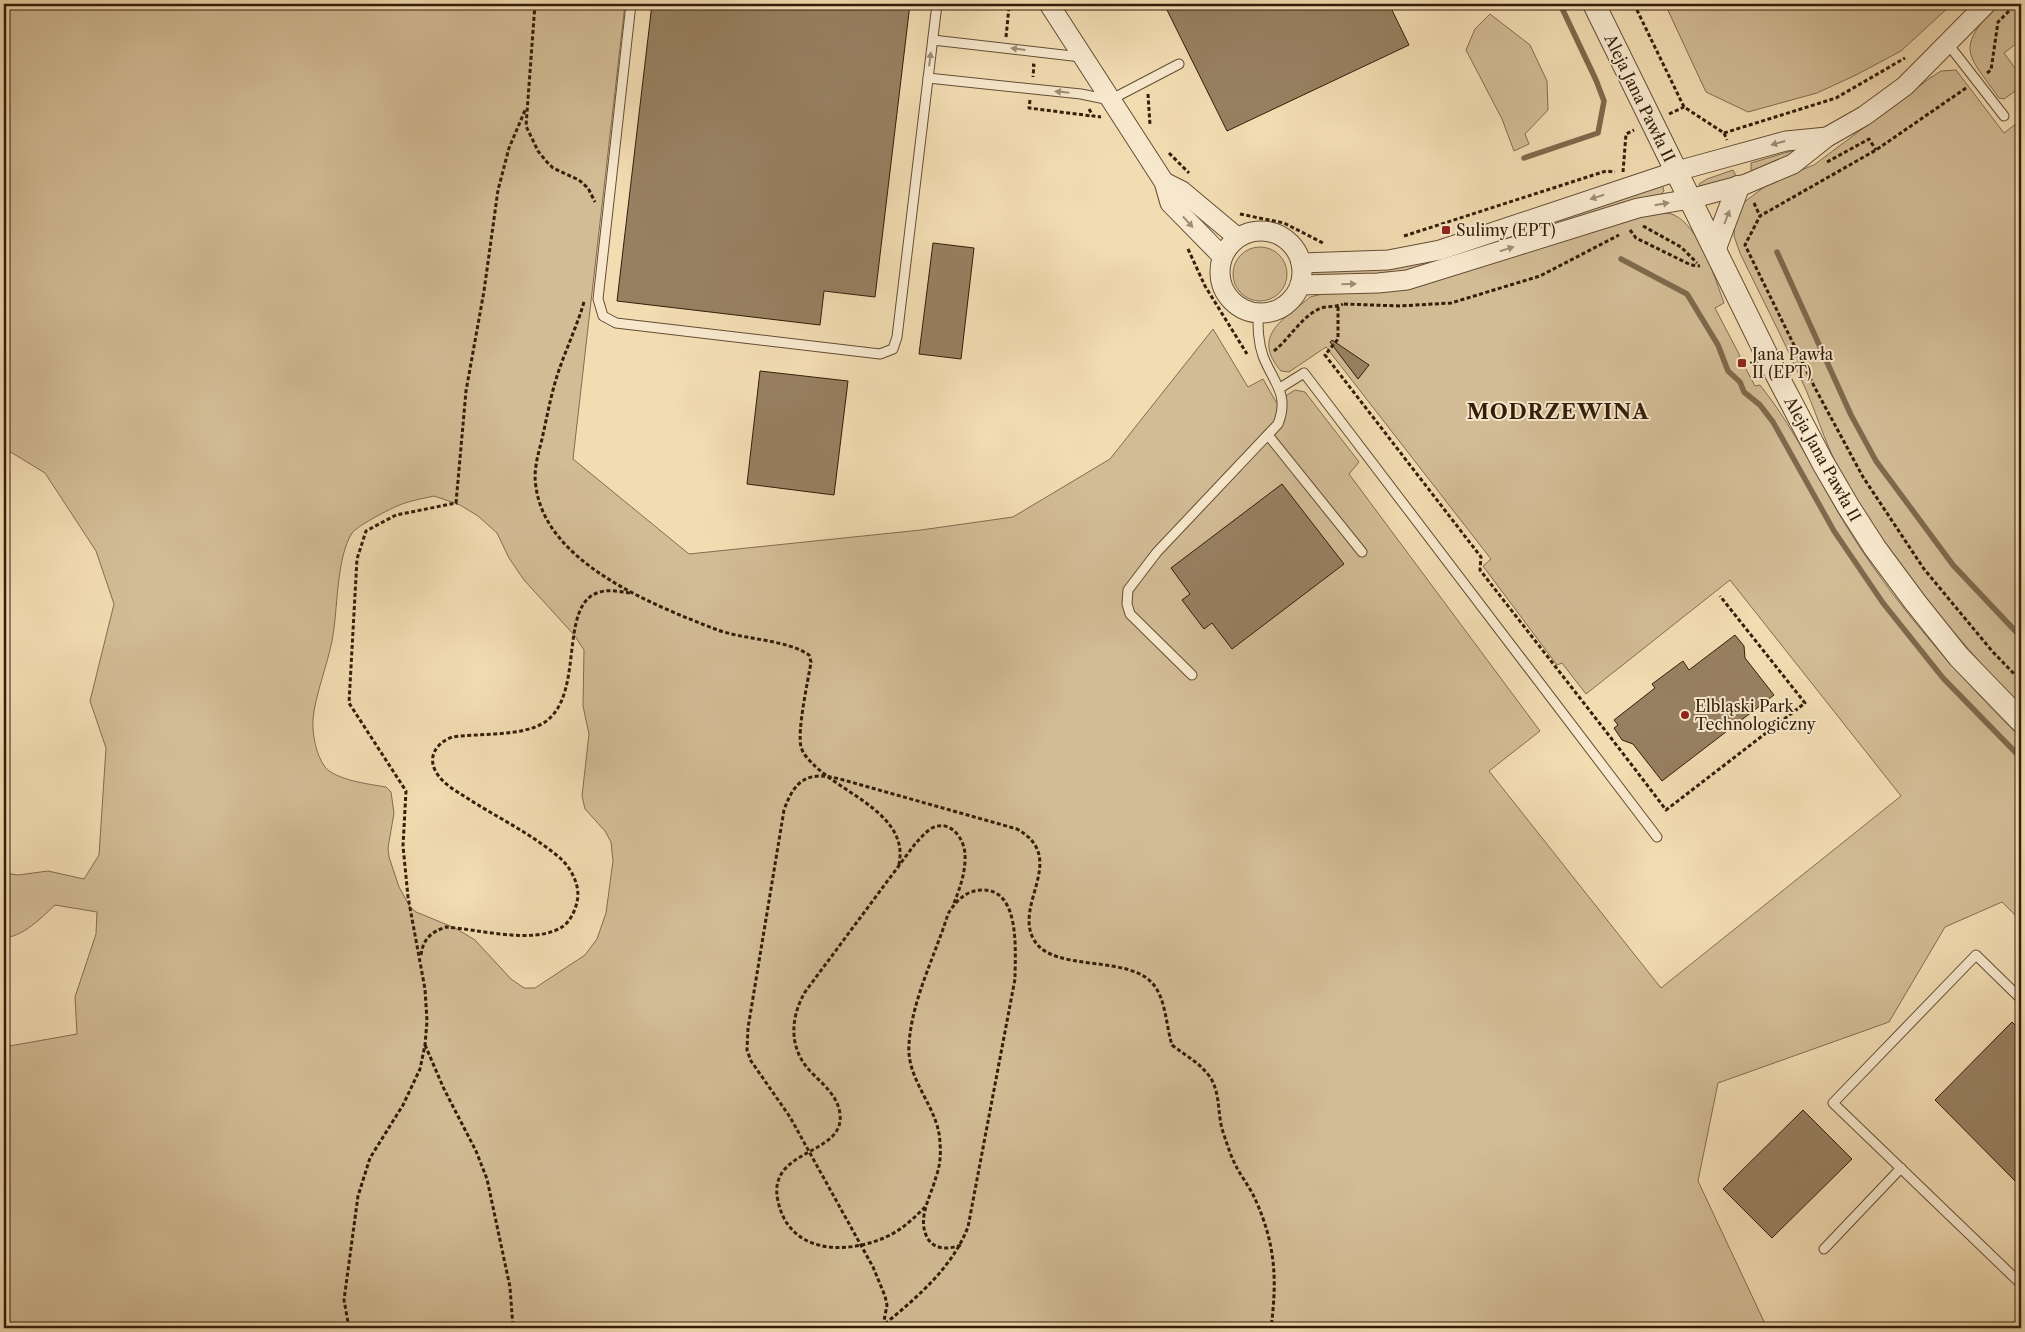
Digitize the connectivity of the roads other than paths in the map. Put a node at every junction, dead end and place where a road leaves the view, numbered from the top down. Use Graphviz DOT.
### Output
graph roads {
  1 [pos="632,4"];
  2 [pos="937,4"];
  3 [pos="1049,4"];
  4 [pos="1594,4"];
  5 [pos="1986,4"];
  6 [pos="933,40"];
  7 [pos="1948,44"];
  8 [pos="1084,57"];
  9 [pos="1179,64"];
  10 [pos="928,78"];
  11 [pos="1110,100"];
  12 [pos="2004,116"];
  13 [pos="1827,137"];
  14 [pos="1677,171"];
  15 [pos="1164,182"];
  16 [pos="1738,187"];
  17 [pos="1690,199"];
  18 [pos="1237,238"];
  19 [pos="1715,248"];
  20 [pos="1222,256"];
  21 [pos="1301,264"];
  22 [pos="1300,285"];
  23 [pos="1258,314"];
  24 [pos="1280,388"];
  25 [pos="1268,434"];
  26 [pos="1362,552"];
  27 [pos="1192,674"];
  28 [pos="2021,721"];
  29 [pos="1657,837"];
  30 [pos="2021,999"];
  31 [pos="1901,1168"];
  32 [pos="1824,1249"];
  33 [pos="2021,1284"];
  1 -- 10 [label="lane"];
  2 -- 6 [label="lane"];
  3 -- 8 [label="street"];
  4 -- 14 [label="street, Aleja Jana Pawła II"];
  5 -- 7 [label="street"];
  8 -- 6 [label="lane, one-way"];
  10 -- 6 [label="lane, one-way"];
  7 -- 12 [label="lane"];
  7 -- 13 [label="street"];
  8 -- 11 [label="street"];
  9 -- 11 [label="lane"];
  11 -- 10 [label="lane, one-way"];
  11 -- 15 [label="street"];
  13 -- 14 [label="street, one-way"];
  13 -- 16 [label="street"];
  14 -- 17 [label="street, Aleja Jana Pawła II"];
  14 -- 21 [label="street, one-way"];
  15 -- 18 [label="street"];
  15 -- 20 [label="street, one-way"];
  16 -- 17 [label="street"];
  19 -- 16 [label="street, one-way"];
  17 -- 19 [label="street, Aleja Jana Pawła II"];
  22 -- 17 [label="street, one-way"];
  18 -- 20 [label="street"];
  18 -- 21 [label="street"];
  19 -- 28 [label="street, Aleja Jana Pawła II"];
  20 -- 23 [label="street"];
  21 -- 22 [label="street"];
  22 -- 23 [label="street"];
  23 -- 24 [label="lane"];
  24 -- 25 [label="lane"];
  24 -- 29 [label="lane"];
  25 -- 26 [label="lane"];
  25 -- 27 [label="lane"];
  30 -- 31 [label="lane"];
  31 -- 32 [label="lane"];
  31 -- 33 [label="lane"];
}
